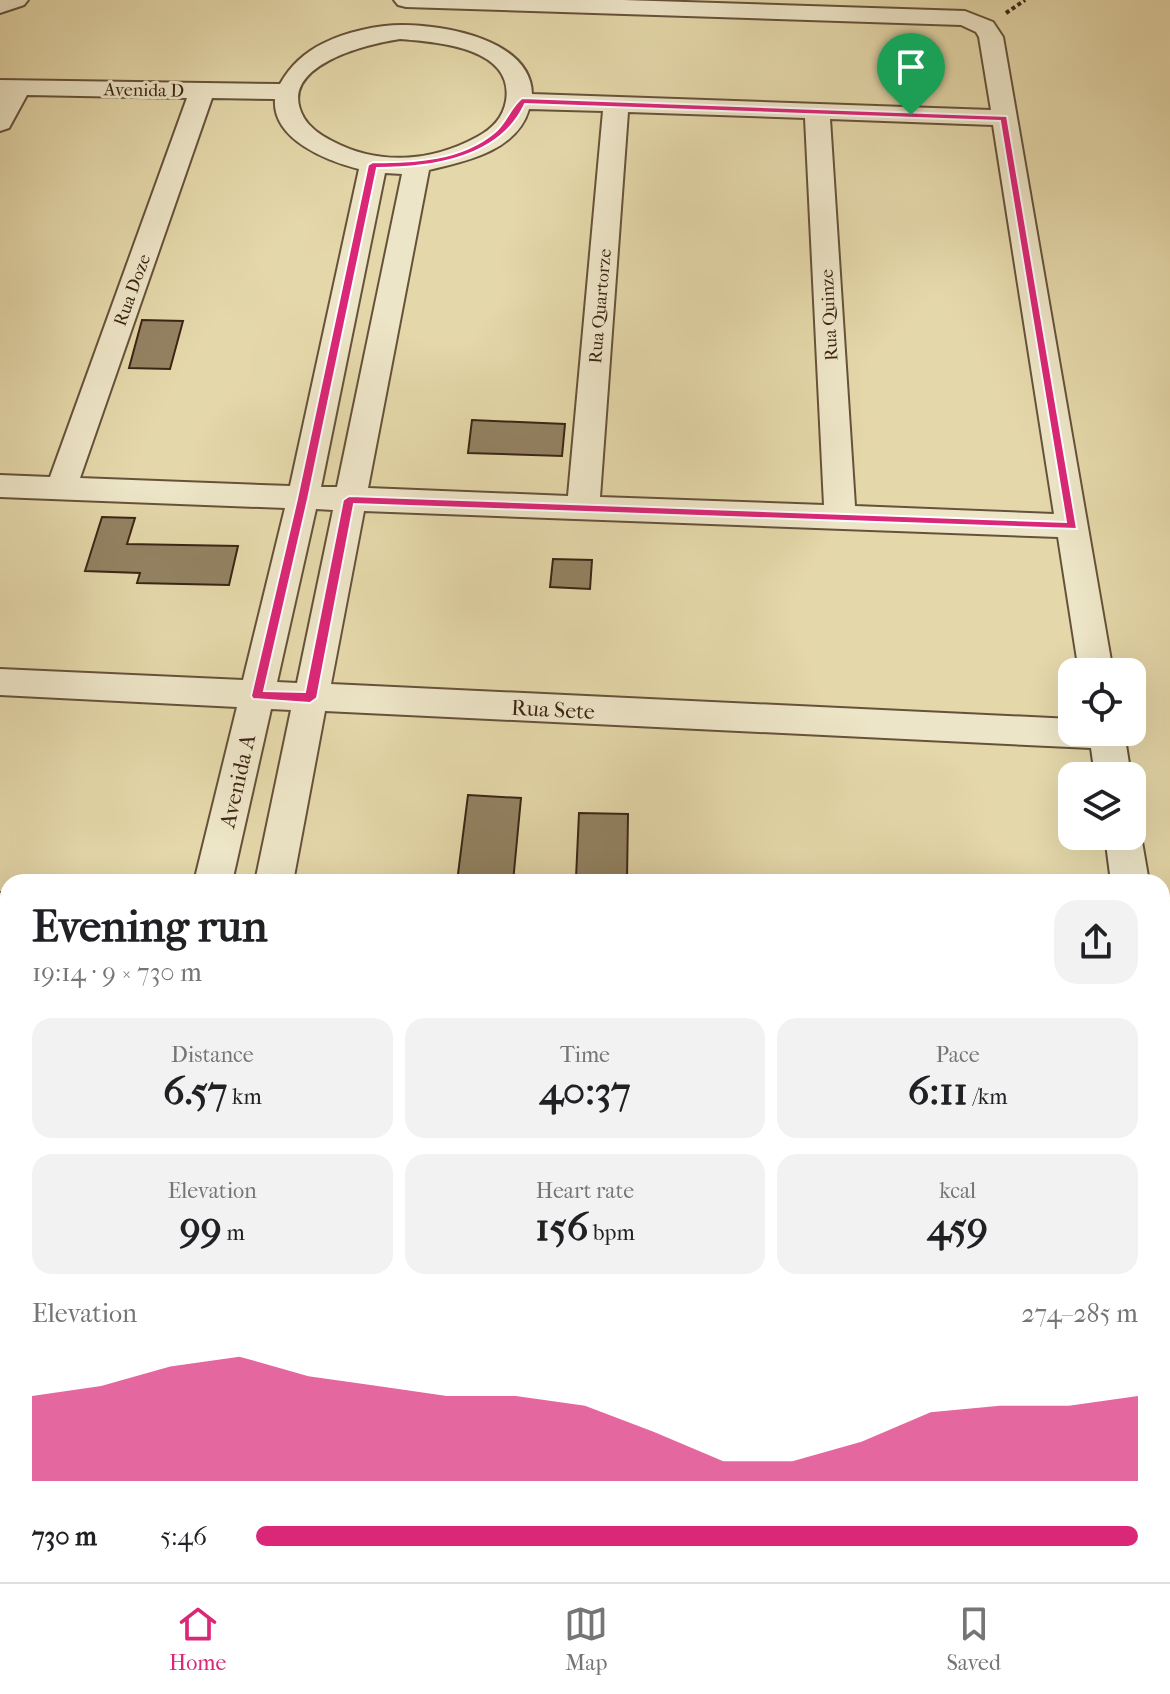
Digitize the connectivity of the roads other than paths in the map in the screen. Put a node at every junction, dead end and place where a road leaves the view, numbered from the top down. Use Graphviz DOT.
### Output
graph roads {
  1 [pos="16,0"];
  2 [pos="408,0"];
  3 [pos="442,1"];
  4 [pos="0,6"];
  5 [pos="400,32"];
  6 [pos="433,32"];
  7 [pos="9,88"];
  8 [pos="202,91"];
  9 [pos="288,92"];
  10 [pos="522,101"];
  11 [pos="616,104"];
  12 [pos="817,112"];
  13 [pos="1004,118"];
  14 [pos="0,123"];
  15 [pos="373,165"];
  16 [pos="417,165"];
  17 [pos="0,486"];
  18 [pos="61,488"];
  19 [pos="303,499"];
  20 [pos="349,500"];
  21 [pos="583,508"];
  22 [pos="840,518"];
  23 [pos="1073,526"];
  24 [pos="1094,658"];
  25 [pos="0,682"];
  26 [pos="257,696"];
  27 [pos="310,698"];
  28 [pos="1058,732"];
  29 [pos="1125,850"];
  30 [pos="215,874"];
  31 [pos="276,874"];
  32 [pos="1129,874"];
  1 -- 4 [label="street"];
  2 -- 3 [label="street"];
  2 -- 5 [label="street"];
  3 -- 6 [label="street"];
  3 -- 13 [label="street"];
  5 -- 6 [label="street"];
  5 -- 9 [label="street"];
  6 -- 10 [label="street"];
  7 -- 8 [label="street, Avenida D"];
  7 -- 14 [label="street"];
  8 -- 9 [label="street, Avenida D"];
  8 -- 18 [label="street, Rua Doze"];
  9 -- 15 [label="street"];
  10 -- 11 [label="street"];
  10 -- 16 [label="street"];
  11 -- 12 [label="street"];
  11 -- 21 [label="street, Rua Quartorze"];
  12 -- 13 [label="street"];
  12 -- 22 [label="street, Rua Quinze"];
  13 -- 23 [label="street"];
  15 -- 16 [label="street"];
  15 -- 19 [label="street, Avenida A"];
  16 -- 20 [label="street"];
  17 -- 18 [label="street"];
  18 -- 19 [label="street"];
  19 -- 20 [label="street"];
  19 -- 26 [label="street, Avenida A"];
  20 -- 21 [label="street"];
  20 -- 27 [label="street"];
  21 -- 22 [label="street"];
  22 -- 23 [label="street"];
  23 -- 24 [label="street"];
  25 -- 26 [label="street, Rua Sete"];
  26 -- 27 [label="street, Rua Sete"];
  26 -- 30 [label="street, Avenida A"];
  27 -- 28 [label="street, Rua Sete"];
  27 -- 31 [label="street"];
  29 -- 32 [label="street"];
}
